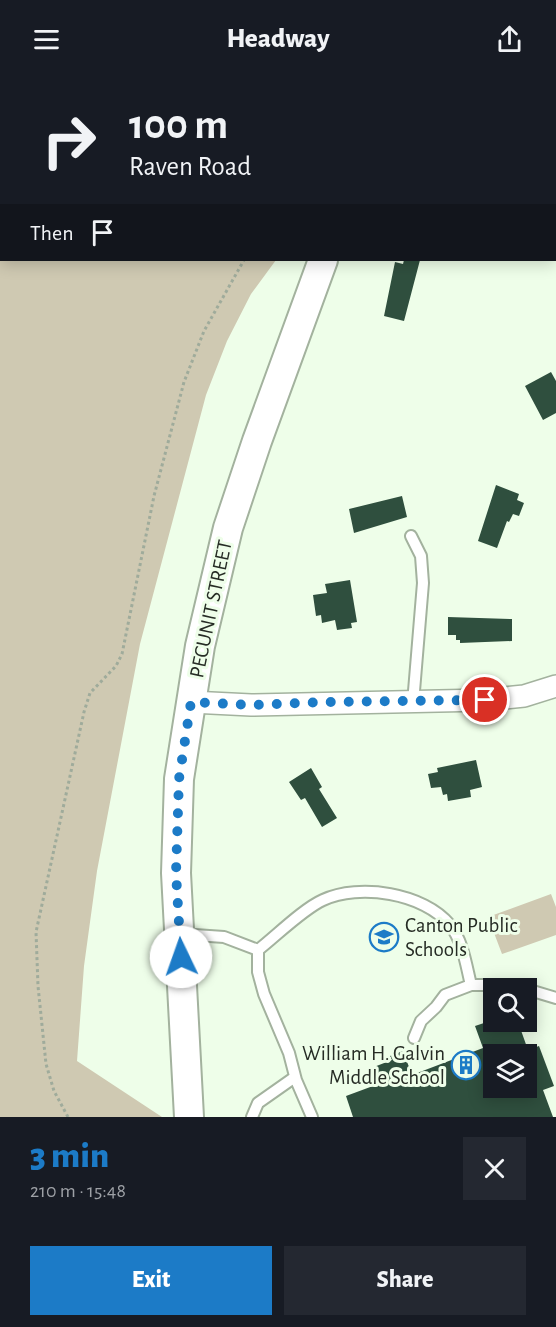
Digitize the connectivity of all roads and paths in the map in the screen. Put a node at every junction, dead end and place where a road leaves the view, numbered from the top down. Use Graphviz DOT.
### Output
graph roads {
  1 [pos="243,261"];
  2 [pos="323,261"];
  3 [pos="411,536"];
  4 [pos="556,686"];
  5 [pos="191,702"];
  6 [pos="413,703"];
  7 [pos="180,934"];
  8 [pos="258,950"];
  9 [pos="471,985"];
  10 [pos="483,985"];
  11 [pos="537,992"];
  12 [pos="556,998"];
  13 [pos="414,1038"];
  14 [pos="295,1077"];
  15 [pos="68,1117"];
  16 [pos="189,1117"];
  17 [pos="252,1117"];
  18 [pos="312,1117"];
  1 -- 15 [label="path"];
  2 -- 5 [label="street, PECUNIT STREET"];
  3 -- 6 [label="lane"];
  4 -- 6 [label="street"];
  5 -- 6 [label="street"];
  5 -- 7 [label="street, PECUNIT STREET"];
  7 -- 8 [label="lane"];
  7 -- 16 [label="street, PECUNIT STREET"];
  8 -- 9 [label="lane"];
  8 -- 14 [label="lane"];
  9 -- 10 [label="lane"];
  9 -- 13 [label="lane"];
  11 -- 12 [label="lane"];
  14 -- 17 [label="lane"];
  14 -- 18 [label="lane"];
}
